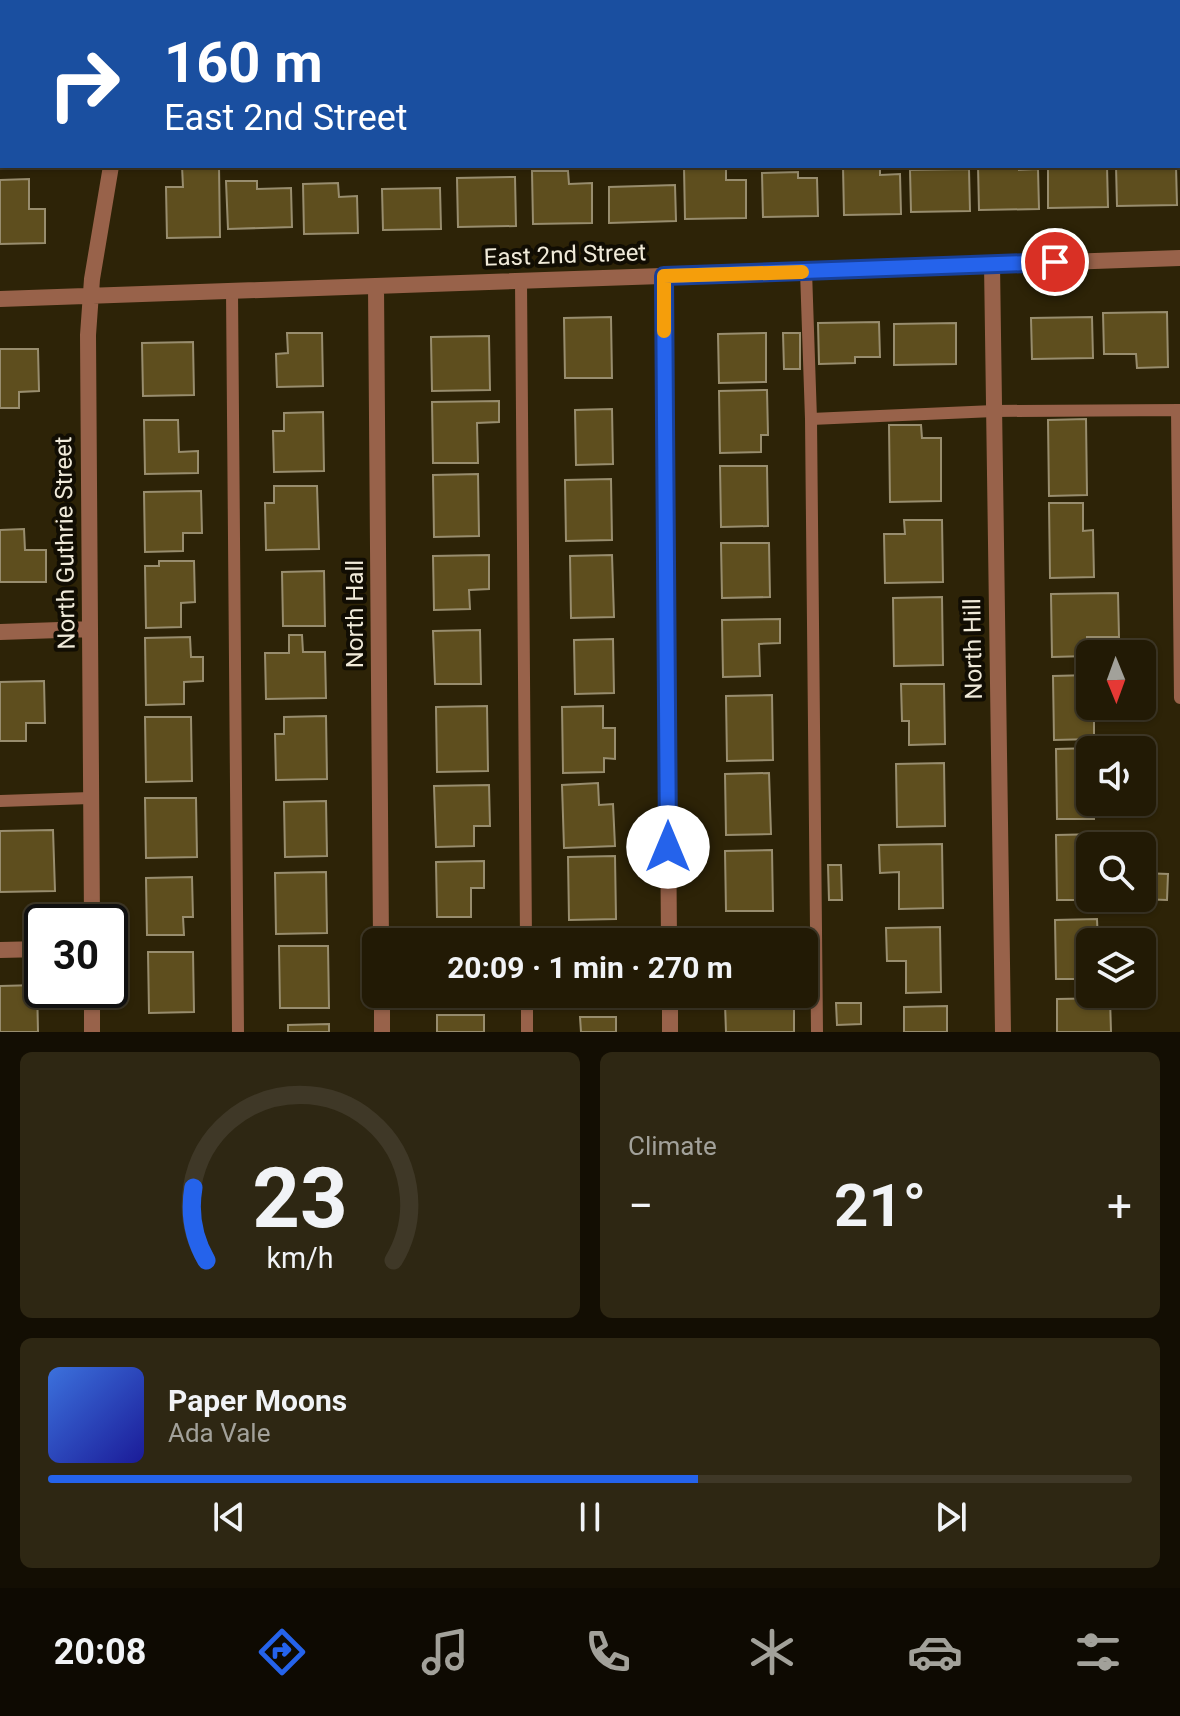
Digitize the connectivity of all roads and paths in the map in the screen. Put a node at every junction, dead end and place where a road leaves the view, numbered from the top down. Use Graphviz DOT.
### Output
graph roads {
  1 [pos="111,168"];
  2 [pos="1180,258"];
  3 [pos="992,264"];
  4 [pos="806,271"];
  5 [pos="664,276"];
  6 [pos="521,281"];
  7 [pos="376,286"];
  8 [pos="232,291"];
  9 [pos="90,296"];
  10 [pos="0,299"];
  11 [pos="1178,410"];
  12 [pos="994,411"];
  13 [pos="811,419"];
  14 [pos="90,629"];
  15 [pos="0,632"];
  16 [pos="1180,698"];
  17 [pos="90,798"];
  18 [pos="0,801"];
  19 [pos="92,904"];
  20 [pos="381,928"];
  21 [pos="526,928"];
  22 [pos="669,928"];
  23 [pos="24,949"];
  24 [pos="0,950"];
  25 [pos="92,1008"];
  26 [pos="382,1008"];
  27 [pos="527,1008"];
  28 [pos="670,1008"];
  29 [pos="92,1032"];
  30 [pos="238,1032"];
  31 [pos="382,1032"];
  32 [pos="527,1032"];
  33 [pos="670,1032"];
  34 [pos="817,1032"];
  35 [pos="1003,1032"];
  1 -- 9 [label="street, North Guthrie Street"];
  2 -- 3 [label="street, East 2nd Street"];
  3 -- 4 [label="street, East 2nd Street"];
  3 -- 12 [label="street, North Hill"];
  4 -- 5 [label="street, East 2nd Street"];
  4 -- 13 [label="lane"];
  5 -- 6 [label="street, East 2nd Street"];
  5 -- 22 [label="street"];
  6 -- 7 [label="street, East 2nd Street"];
  6 -- 21 [label="lane"];
  7 -- 8 [label="street, East 2nd Street"];
  7 -- 20 [label="street, North Hall"];
  8 -- 9 [label="street, East 2nd Street"];
  8 -- 30 [label="lane"];
  9 -- 10 [label="street, East 2nd Street"];
  9 -- 14 [label="street, North Guthrie Street"];
  11 -- 12 [label="lane"];
  11 -- 16 [label="lane"];
  12 -- 13 [label="lane"];
  12 -- 35 [label="street, North Hill"];
  13 -- 34 [label="lane"];
  14 -- 15 [label="street"];
  14 -- 17 [label="street, North Guthrie Street"];
  17 -- 18 [label="lane"];
  17 -- 19 [label="street, North Guthrie Street"];
  23 -- 24 [label="street"];
  25 -- 29 [label="street"];
  26 -- 31 [label="street"];
  27 -- 32 [label="lane"];
  28 -- 33 [label="street"];
}
